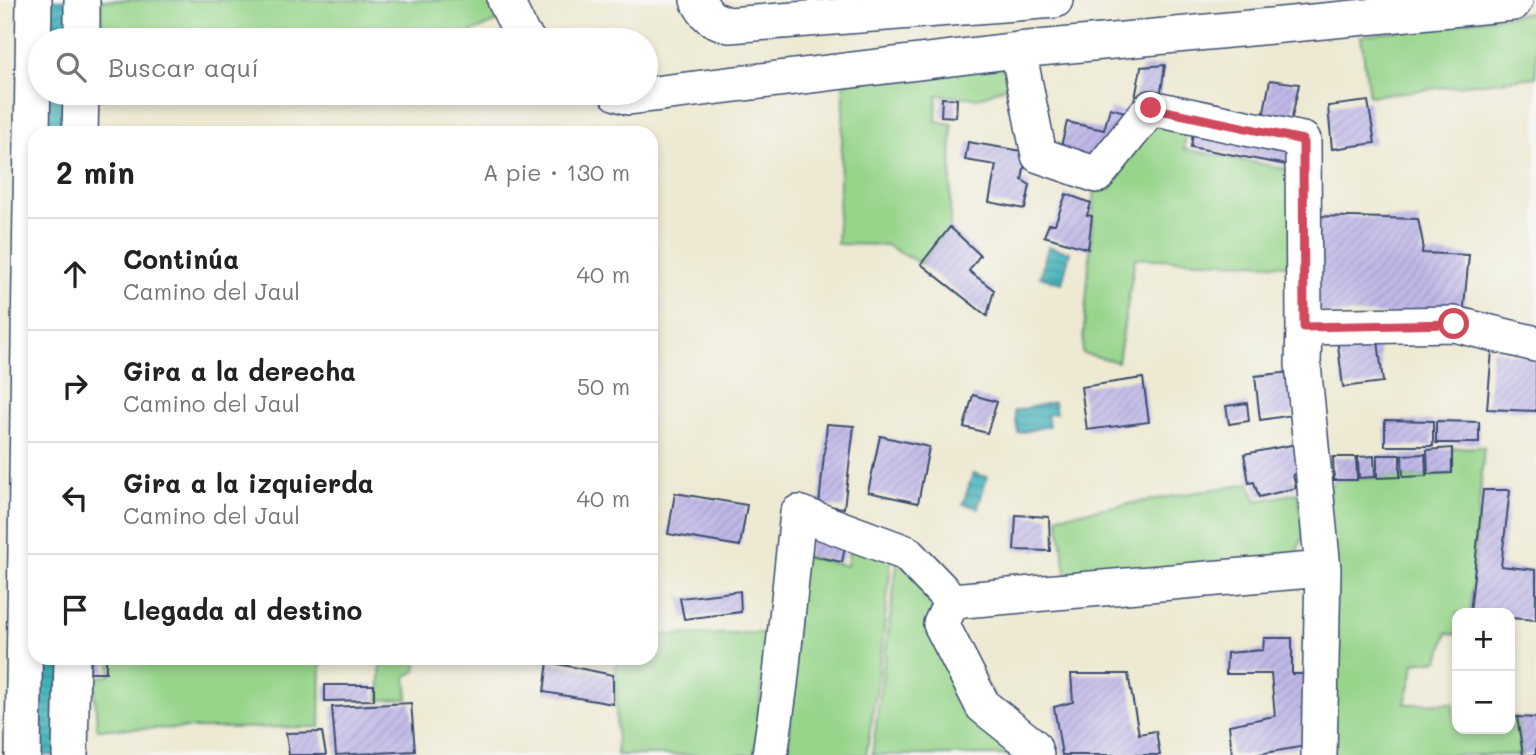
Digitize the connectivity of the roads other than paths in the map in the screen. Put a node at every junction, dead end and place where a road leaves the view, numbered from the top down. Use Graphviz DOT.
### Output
graph roads {
  1 [pos="34,0"];
  2 [pos="82,0"];
  3 [pos="505,0"];
  4 [pos="698,0"];
  5 [pos="1055,0"];
  6 [pos="1515,0"];
  7 [pos="944,4"];
  8 [pos="34,28"];
  9 [pos="82,28"];
  10 [pos="519,28"];
  11 [pos="1018,50"];
  12 [pos="658,93"];
  13 [pos="32,105"];
  14 [pos="81,105"];
  15 [pos="32,126"];
  16 [pos="80,126"];
  17 [pos="1304,327"];
  18 [pos="1536,344"];
  19 [pos="28,412"];
  20 [pos="1323,569"];
  21 [pos="952,601"];
  22 [pos="72,665"];
  23 [pos="23,755"];
  24 [pos="70,755"];
  25 [pos="770,755"];
  26 [pos="1036,755"];
  27 [pos="1319,755"];
  1 -- 8 [label="street"];
  2 -- 9 [label="street"];
  3 -- 10 [label="street"];
  4 -- 7 [label="street"];
  5 -- 7 [label="street"];
  6 -- 11 [label="street"];
  11 -- 12 [label="street"];
  11 -- 17 [label="street"];
  13 -- 15 [label="street"];
  14 -- 16 [label="street"];
  17 -- 18 [label="street"];
  17 -- 20 [label="street"];
  19 -- 23 [label="street"];
  20 -- 21 [label="street"];
  20 -- 27 [label="street"];
  21 -- 25 [label="street"];
  21 -- 26 [label="street"];
  22 -- 24 [label="street"];
}
